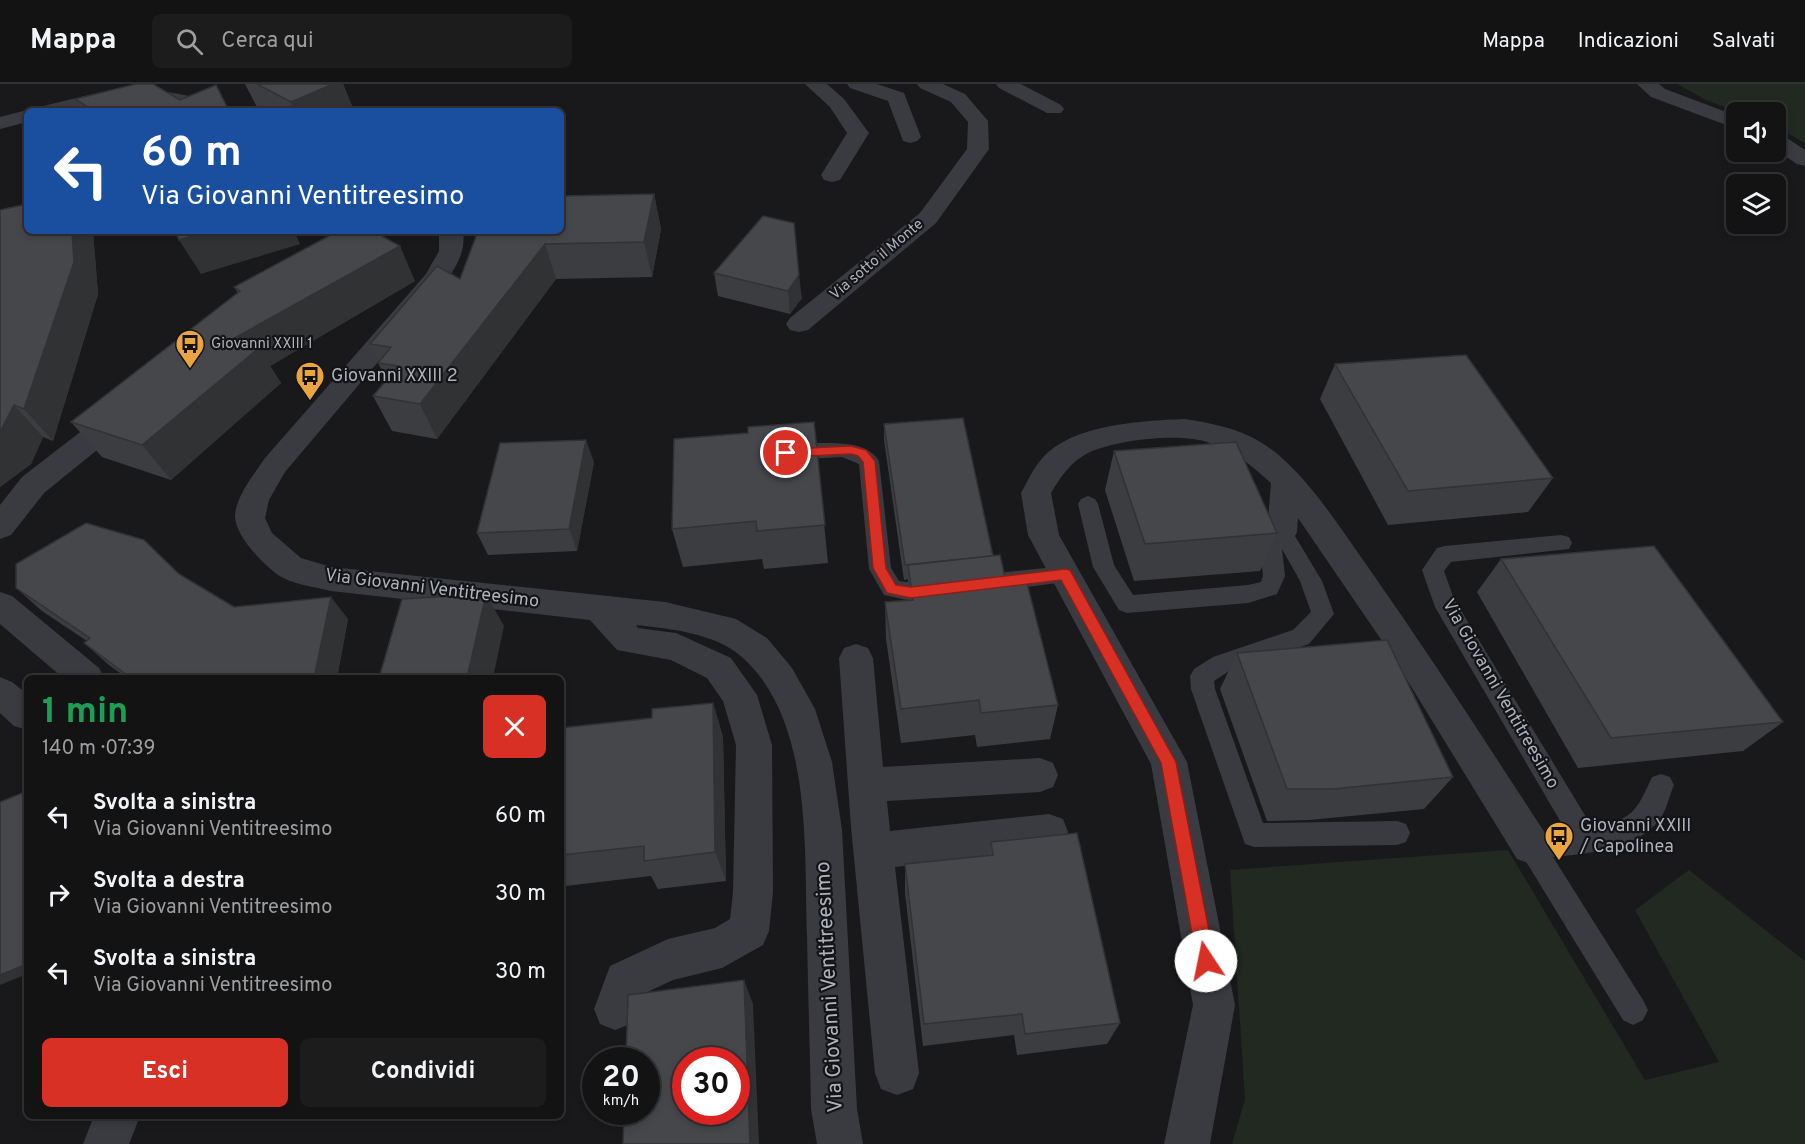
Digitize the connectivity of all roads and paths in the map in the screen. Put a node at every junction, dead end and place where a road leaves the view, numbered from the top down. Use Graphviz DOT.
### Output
graph roads {
  1 [pos="815,84"];
  2 [pos="857,84"];
  3 [pos="927,84"];
  4 [pos="1006,84"];
  5 [pos="1647,84"];
  6 [pos="151,88"];
  7 [pos="961,91"];
  8 [pos="59,108"];
  9 [pos="202,108"];
  10 [pos="1054,109"];
  11 [pos="24,117"];
  12 [pos="1726,119"];
  13 [pos="0,123"];
  14 [pos="910,137"];
  15 [pos="1786,147"];
  16 [pos="1805,159"];
  17 [pos="832,175"];
  18 [pos="451,234"];
  19 [pos="799,324"];
  20 [pos="141,400"];
  21 [pos="786,453"];
  22 [pos="1286,480"];
  23 [pos="1088,504"];
  24 [pos="0,527"];
  25 [pos="1282,532"];
  26 [pos="1561,543"];
  27 [pos="1065,574"];
  28 [pos="982,584"];
  29 [pos="958,587"];
  30 [pos="0,605"];
  31 [pos="600,609"];
  32 [pos="856,658"];
  33 [pos="83,675"];
  34 [pos="0,692"];
  35 [pos="24,712"];
  36 [pos="1040,775"];
  37 [pos="866,785"];
  38 [pos="1661,785"];
  39 [pos="823,830"];
  40 [pos="1049,832"];
  41 [pos="1397,833"];
  42 [pos="872,839"];
  43 [pos="1586,841"];
  44 [pos="1531,846"];
  45 [pos="615,1009"];
  46 [pos="1633,1010"];
  47 [pos="897,1073"];
  48 [pos="116,1119"];
  49 [pos="106,1144"];
  50 [pos="840,1144"];
  51 [pos="1187,1144"];
  1 -- 17 [label="street"];
  2 -- 14 [label="street"];
  3 -- 7 [label="street, Via sotto il Monte"];
  4 -- 10 [label="street"];
  5 -- 12 [label="street"];
  6 -- 8 [label="street"];
  6 -- 9 [label="street"];
  7 -- 19 [label="street, Via sotto il Monte"];
  11 -- 13 [label="street"];
  15 -- 16 [label="street"];
  18 -- 31 [label="street, Via Giovanni Ventitreesimo"];
  20 -- 24 [label="street"];
  21 -- 29 [label="lane"];
  22 -- 25 [label="street"];
  22 -- 27 [label="street"];
  22 -- 44 [label="street"];
  23 -- 25 [label="lane"];
  25 -- 41 [label="lane"];
  26 -- 43 [label="lane, Via Giovanni Ventitreesimo"];
  27 -- 28 [label="lane"];
  27 -- 51 [label="street"];
  30 -- 33 [label="street"];
  31 -- 39 [label="street, Via Giovanni Ventitreesimo"];
  31 -- 45 [label="street"];
  32 -- 37 [label="street"];
  34 -- 35 [label="street"];
  36 -- 37 [label="street"];
  37 -- 42 [label="street"];
  38 -- 43 [label="lane"];
  39 -- 42 [label="street"];
  39 -- 50 [label="street, Via Giovanni Ventitreesimo"];
  40 -- 42 [label="street"];
  42 -- 47 [label="street"];
  43 -- 44 [label="lane"];
  44 -- 46 [label="lane"];
  48 -- 49 [label="street"];
}
